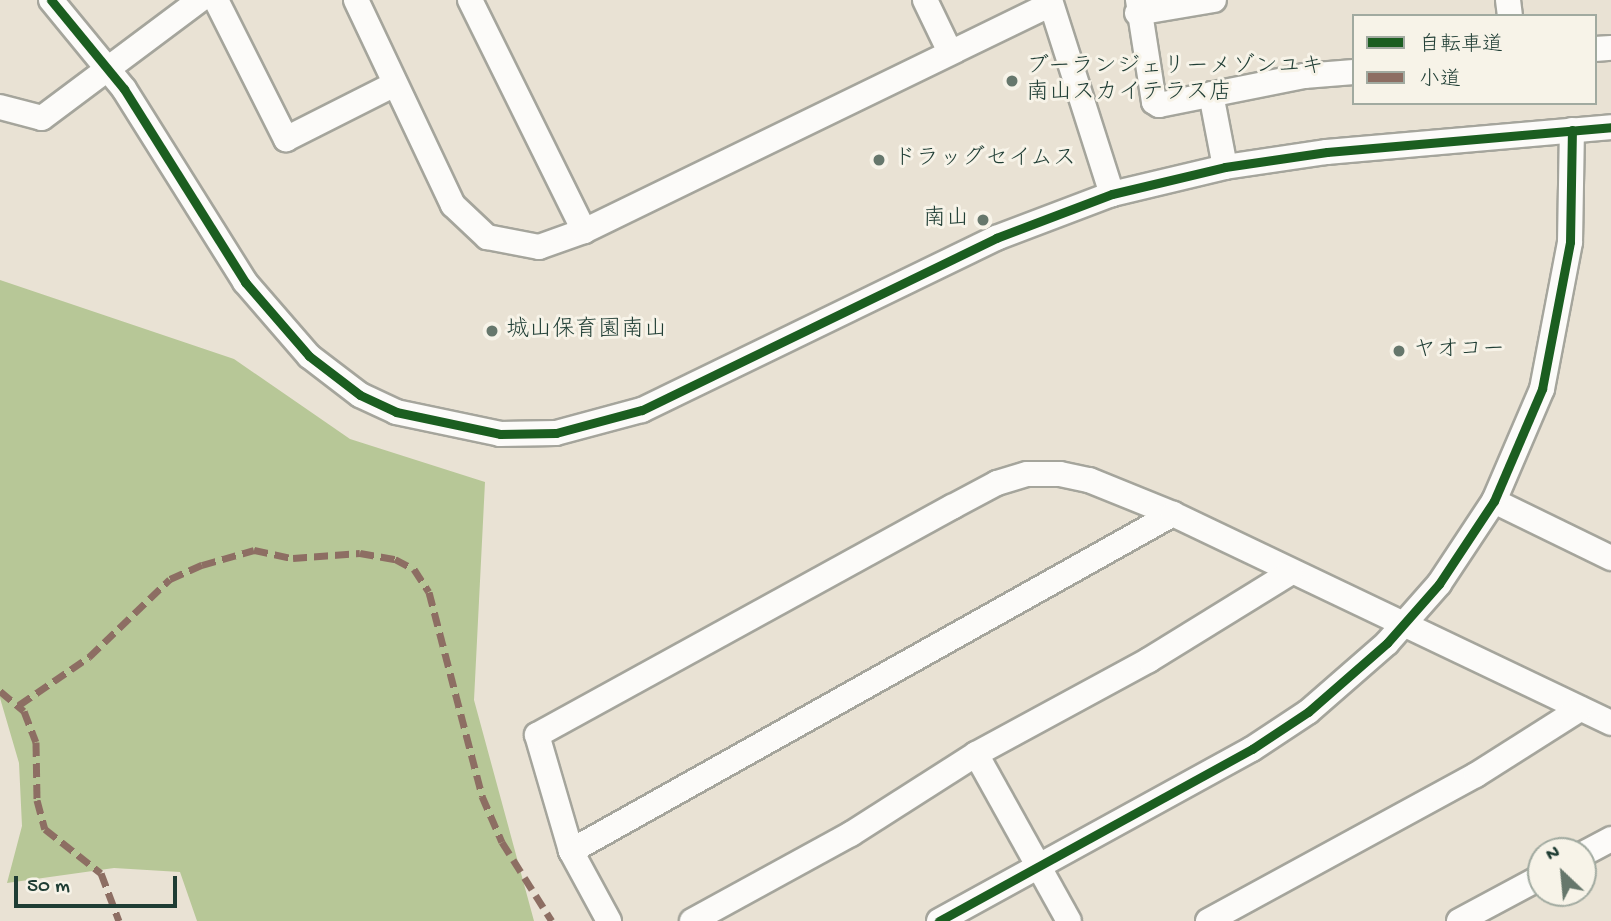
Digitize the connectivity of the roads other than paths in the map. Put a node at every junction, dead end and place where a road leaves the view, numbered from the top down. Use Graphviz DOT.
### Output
graph roads {
  1 [pos="51,0"];
  2 [pos="200,0"];
  3 [pos="216,0"];
  4 [pos="356,0"];
  5 [pos="470,0"];
  6 [pos="925,0"];
  7 [pos="1214,0"];
  8 [pos="1050,2"];
  9 [pos="1138,7"];
  10 [pos="950,52"];
  11 [pos="108,68"];
  12 [pos="1352,72"];
  13 [pos="395,84"];
  14 [pos="1211,94"];
  15 [pos="0,107"];
  16 [pos="1611,127"];
  17 [pos="1572,131"];
  18 [pos="1225,167"];
  19 [pos="1112,194"];
  20 [pos="584,231"];
  21 [pos="1494,501"];
  22 [pos="1173,514"];
  23 [pos="1611,558"];
  24 [pos="1290,573"];
  25 [pos="1403,626"];
  26 [pos="1580,709"];
  27 [pos="1611,723"];
  28 [pos="976,754"];
  29 [pos="571,851"];
  30 [pos="1039,866"];
  31 [pos="1527,885"];
  32 [pos="609,921"];
  33 [pos="692,921"];
  34 [pos="939,921"];
  35 [pos="1069,921"];
  36 [pos="1208,921"];
  37 [pos="1460,921"];
  1 -- 11 [label="street"];
  2 -- 11 [label="street"];
  3 -- 13 [label="street"];
  4 -- 13 [label="street"];
  5 -- 20 [label="street"];
  6 -- 10 [label="street"];
  7 -- 9 [label="street"];
  8 -- 10 [label="street"];
  8 -- 19 [label="street"];
  9 -- 14 [label="street"];
  10 -- 20 [label="street"];
  11 -- 15 [label="street"];
  11 -- 19 [label="street"];
  12 -- 14 [label="street"];
  13 -- 20 [label="street"];
  14 -- 18 [label="street"];
  16 -- 17 [label="street"];
  17 -- 18 [label="street"];
  17 -- 21 [label="street"];
  18 -- 19 [label="street"];
  21 -- 23 [label="street"];
  21 -- 25 [label="street"];
  22 -- 24 [label="street"];
  22 -- 29 [label="street"];
  22 -- 29 [label="street"];
  24 -- 25 [label="street"];
  24 -- 28 [label="street"];
  25 -- 26 [label="street"];
  25 -- 30 [label="street"];
  26 -- 27 [label="street"];
  26 -- 36 [label="street"];
  28 -- 30 [label="street"];
  28 -- 33 [label="street"];
  29 -- 32 [label="street"];
  30 -- 34 [label="street"];
  30 -- 35 [label="street"];
  31 -- 37 [label="street"];
}
